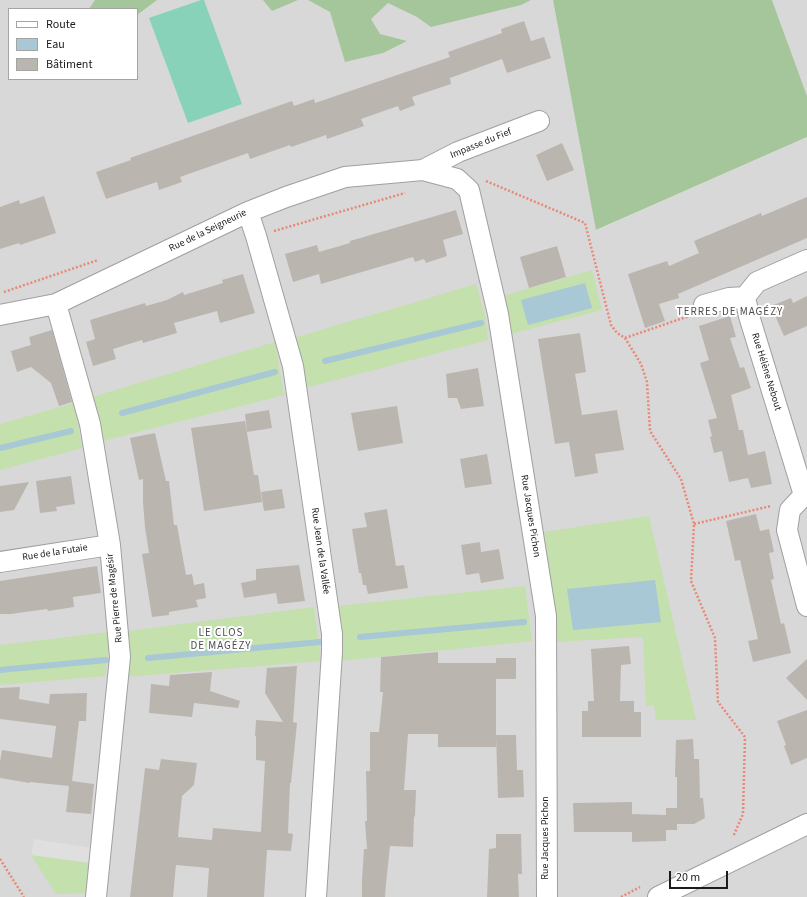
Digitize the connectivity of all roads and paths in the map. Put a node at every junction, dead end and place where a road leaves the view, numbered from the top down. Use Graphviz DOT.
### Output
graph roads {
  1 [pos="539,122"];
  2 [pos="423,170"];
  3 [pos="248,212"];
  4 [pos="807,260"];
  5 [pos="745,297"];
  6 [pos="56,304"];
  7 [pos="704,306"];
  8 [pos="0,315"];
  9 [pos="625,338"];
  10 [pos="806,495"];
  11 [pos="790,510"];
  12 [pos="694,524"];
  13 [pos="110,545"];
  14 [pos="0,562"];
  15 [pos="807,606"];
  16 [pos="807,824"];
  17 [pos="0,859"];
  18 [pos="24,897"];
  19 [pos="96,897"];
  20 [pos="316,897"];
  21 [pos="547,897"];
  22 [pos="658,897"];
  1 -- 2 [label="street, Impasse du Fief"];
  2 -- 3 [label="street, Rue de la Seigneurie"];
  2 -- 21 [label="street, Rue Jacques Pichon"];
  3 -- 6 [label="street, Rue de la Seigneurie"];
  3 -- 20 [label="street, Rue Jean de la Vallée"];
  4 -- 5 [label="street"];
  5 -- 7 [label="street"];
  5 -- 10 [label="street, Rue Hélène Nebout"];
  6 -- 8 [label="street, Rue de la Seigneurie"];
  6 -- 13 [label="street, Rue Pierre de Magésir"];
  7 -- 9 [label="path"];
  10 -- 11 [label="street"];
  11 -- 12 [label="path"];
  11 -- 15 [label="street"];
  13 -- 14 [label="street, Rue de la Futaie"];
  13 -- 19 [label="street, Rue Pierre de Magésir"];
  16 -- 22 [label="street"];
  17 -- 18 [label="path"];
}
